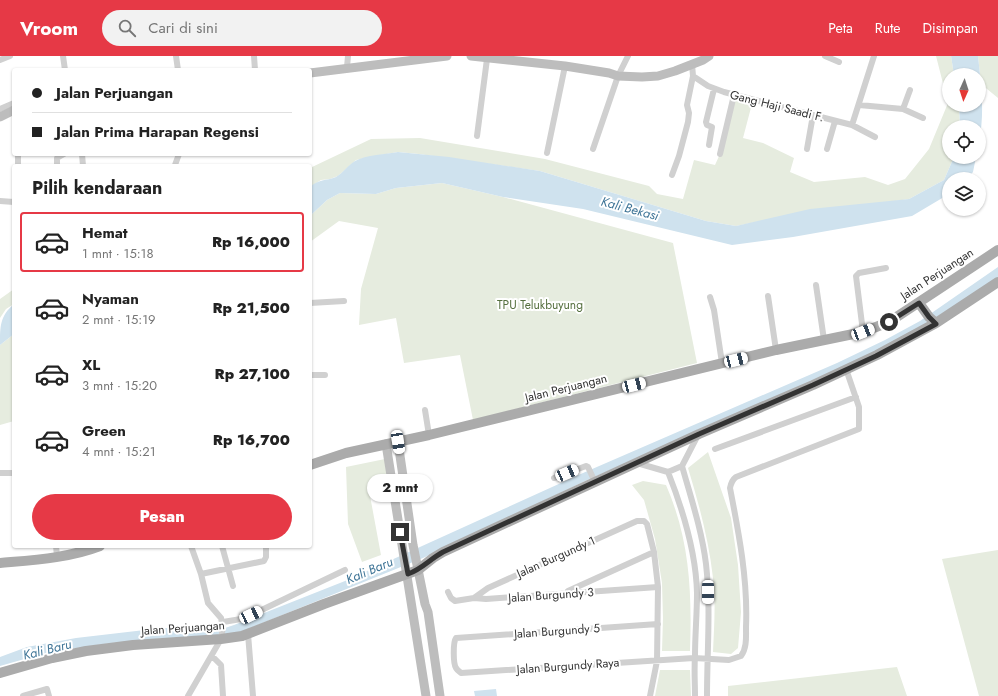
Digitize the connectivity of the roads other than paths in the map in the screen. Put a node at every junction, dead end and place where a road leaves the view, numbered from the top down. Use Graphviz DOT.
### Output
graph roads {
  1 [pos="10,56"];
  2 [pos="62,56"];
  3 [pos="176,56"];
  4 [pos="254,56"];
  5 [pos="348,56"];
  6 [pos="447,56"];
  7 [pos="471,56"];
  8 [pos="628,56"];
  9 [pos="709,56"];
  10 [pos="825,56"];
  11 [pos="874,56"];
  12 [pos="428,57"];
  13 [pos="488,59"];
  14 [pos="0,60"];
  15 [pos="839,62"];
  16 [pos="692,64"];
  17 [pos="565,66"];
  18 [pos="347,67"];
  19 [pos="65,68"];
  20 [pos="178,68"];
  21 [pos="256,68"];
  22 [pos="312,73"];
  23 [pos="618,76"];
  24 [pos="693,76"];
  25 [pos="714,89"];
  26 [pos="910,90"];
  27 [pos="734,95"];
  28 [pos="12,104"];
  29 [pos="859,105"];
  30 [pos="0,109"];
  31 [pos="903,109"];
  32 [pos="12,111"];
  33 [pos="813,115"];
  34 [pos="0,116"];
  35 [pos="923,118"];
  36 [pos="835,121"];
  37 [pos="852,125"];
  38 [pos="477,136"];
  39 [pos="875,137"];
  40 [pos="709,145"];
  41 [pos="593,149"];
  42 [pos="807,149"];
  43 [pos="827,149"];
  44 [pos="547,153"];
  45 [pos="720,154"];
  46 [pos="60,156"];
  47 [pos="57,164"];
  48 [pos="672,175"];
  49 [pos="0,201"];
  50 [pos="12,202"];
  51 [pos="997,253"];
  52 [pos="886,268"];
  53 [pos="998,282"];
  54 [pos="816,285"];
  55 [pos="768,296"];
  56 [pos="710,297"];
  57 [pos="344,301"];
  58 [pos="312,303"];
  59 [pos="919,303"];
  60 [pos="936,323"];
  61 [pos="863,332"];
  62 [pos="824,340"];
  63 [pos="776,350"];
  64 [pos="722,363"];
  65 [pos="846,369"];
  66 [pos="325,375"];
  67 [pos="312,376"];
  68 [pos="856,397"];
  69 [pos="425,410"];
  70 [pos="699,434"];
  71 [pos="430,435"];
  72 [pos="398,442"];
  73 [pos="386,444"];
  74 [pos="715,449"];
  75 [pos="636,463"];
  76 [pos="312,464"];
  77 [pos="682,466"];
  78 [pos="668,472"];
  79 [pos="0,473"];
  80 [pos="12,473"];
  81 [pos="554,478"];
  82 [pos="594,481"];
  83 [pos="95,548"];
  84 [pos="192,548"];
  85 [pos="223,548"];
  86 [pos="266,548"];
  87 [pos="57,551"];
  88 [pos="654,552"];
  89 [pos="0,563"];
  90 [pos="418,566"];
  91 [pos="229,569"];
  92 [pos="345,570"];
  93 [pos="407,570"];
  94 [pos="201,574"];
  95 [pos="233,586"];
  96 [pos="658,587"];
  97 [pos="448,592"];
  98 [pos="564,593"];
  99 [pos="474,598"];
  100 [pos="412,606"];
  101 [pos="426,608"];
  102 [pos="414,617"];
  103 [pos="223,624"];
  104 [pos="658,624"];
  105 [pos="248,634"];
  106 [pos="222,638"];
  107 [pos="212,656"];
  108 [pos="694,658"];
  109 [pos="707,658"];
  110 [pos="657,661"];
  111 [pos="436,668"];
  112 [pos="422,670"];
  113 [pos="0,673"];
  114 [pos="461,673"];
  115 [pos="23,696"];
  116 [pos="50,696"];
  117 [pos="188,696"];
  118 [pos="223,696"];
  119 [pos="253,696"];
  120 [pos="426,696"];
  121 [pos="440,696"];
  122 [pos="650,696"];
  123 [pos="695,696"];
  124 [pos="707,696"];
  1 -- 14 [label="street"];
  2 -- 19 [label="street"];
  3 -- 20 [label="street"];
  4 -- 21 [label="street"];
  5 -- 18 [label="street"];
  6 -- 12 [label="street"];
  7 -- 13 [label="street"];
  8 -- 23 [label="street"];
  9 -- 16 [label="street"];
  10 -- 15 [label="street"];
  11 -- 29 [label="street"];
  12 -- 18 [label="street"];
  13 -- 17 [label="street"];
  13 -- 38 [label="street"];
  16 -- 23 [label="street"];
  16 -- 24 [label="street"];
  17 -- 23 [label="street"];
  17 -- 44 [label="street"];
  18 -- 22 [label="street"];
  23 -- 41 [label="street"];
  24 -- 25 [label="street, Gang Haji Saadi F."];
  24 -- 48 [label="street"];
  25 -- 27 [label="street, Gang Haji Saadi F."];
  25 -- 40 [label="street"];
  26 -- 31 [label="street"];
  27 -- 33 [label="street, Gang Haji Saadi F."];
  27 -- 45 [label="street"];
  28 -- 30 [label="street"];
  29 -- 31 [label="street"];
  29 -- 37 [label="street"];
  31 -- 35 [label="street"];
  32 -- 34 [label="street"];
  33 -- 36 [label="street, Gang Haji Saadi F."];
  33 -- 42 [label="street"];
  36 -- 37 [label="street, Gang Haji Saadi F."];
  36 -- 43 [label="street"];
  37 -- 39 [label="street, Gang Haji Saadi F."];
  46 -- 47 [label="street"];
  49 -- 50 [label="street"];
  51 -- 59 [label="main road, Jalan Perjuangan"];
  52 -- 61 [label="street"];
  53 -- 60 [label="main road"];
  54 -- 62 [label="street"];
  55 -- 63 [label="street"];
  56 -- 64 [label="street"];
  57 -- 58 [label="street"];
  59 -- 60 [label="main road"];
  59 -- 61 [label="main road, Jalan Perjuangan"];
  60 -- 65 [label="main road"];
  61 -- 62 [label="main road, Jalan Perjuangan"];
  62 -- 63 [label="main road, Jalan Perjuangan"];
  63 -- 64 [label="main road, Jalan Perjuangan"];
  64 -- 71 [label="main road, Jalan Perjuangan"];
  65 -- 68 [label="street"];
  65 -- 70 [label="main road"];
  66 -- 67 [label="street"];
  68 -- 74 [label="street"];
  68 -- 109 [label="street, Jalan Burgundy Raya"];
  69 -- 71 [label="street"];
  70 -- 75 [label="main road"];
  70 -- 77 [label="street"];
  71 -- 72 [label="main road, Jalan Perjuangan"];
  72 -- 73 [label="main road, Jalan Perjuangan"];
  72 -- 90 [label="street"];
  73 -- 76 [label="main road, Jalan Perjuangan"];
  73 -- 93 [label="street"];
  75 -- 78 [label="street"];
  75 -- 82 [label="main road"];
  77 -- 78 [label="street"];
  77 -- 109 [label="street"];
  78 -- 108 [label="street"];
  79 -- 80 [label="street"];
  81 -- 82 [label="street"];
  82 -- 90 [label="main road"];
  83 -- 87 [label="main road"];
  84 -- 94 [label="street"];
  85 -- 91 [label="street"];
  86 -- 91 [label="street"];
  87 -- 89 [label="main road"];
  88 -- 96 [label="street"];
  88 -- 98 [label="street"];
  88 -- 99 [label="street, Jalan Burgundy 1"];
  90 -- 93 [label="main road, Jalan Perjuangan"];
  90 -- 101 [label="street"];
  91 -- 94 [label="street"];
  91 -- 95 [label="street"];
  92 -- 103 [label="street"];
  93 -- 100 [label="street"];
  93 -- 105 [label="main road, Jalan Perjuangan"];
  94 -- 103 [label="street"];
  96 -- 98 [label="street, Jalan Burgundy 3"];
  96 -- 104 [label="street"];
  97 -- 99 [label="street, Jalan Burgundy 3"];
  98 -- 99 [label="street, Jalan Burgundy 3"];
  100 -- 101 [label="street"];
  100 -- 102 [label="street"];
  101 -- 102 [label="street"];
  101 -- 111 [label="street"];
  102 -- 112 [label="street"];
  103 -- 106 [label="street"];
  104 -- 110 [label="street"];
  104 -- 114 [label="street, Jalan Burgundy 5"];
  105 -- 106 [label="main road, Jalan Perjuangan"];
  105 -- 119 [label="street"];
  106 -- 107 [label="street"];
  106 -- 113 [label="main road, Jalan Perjuangan"];
  107 -- 117 [label="street"];
  107 -- 118 [label="street"];
  108 -- 109 [label="street, Jalan Burgundy Raya"];
  108 -- 110 [label="street, Jalan Burgundy Raya"];
  108 -- 123 [label="street"];
  109 -- 124 [label="street"];
  110 -- 114 [label="street, Jalan Burgundy Raya"];
  110 -- 122 [label="street"];
  111 -- 112 [label="street"];
  111 -- 121 [label="street"];
  112 -- 120 [label="street"];
  115 -- 116 [label="street"];
}
